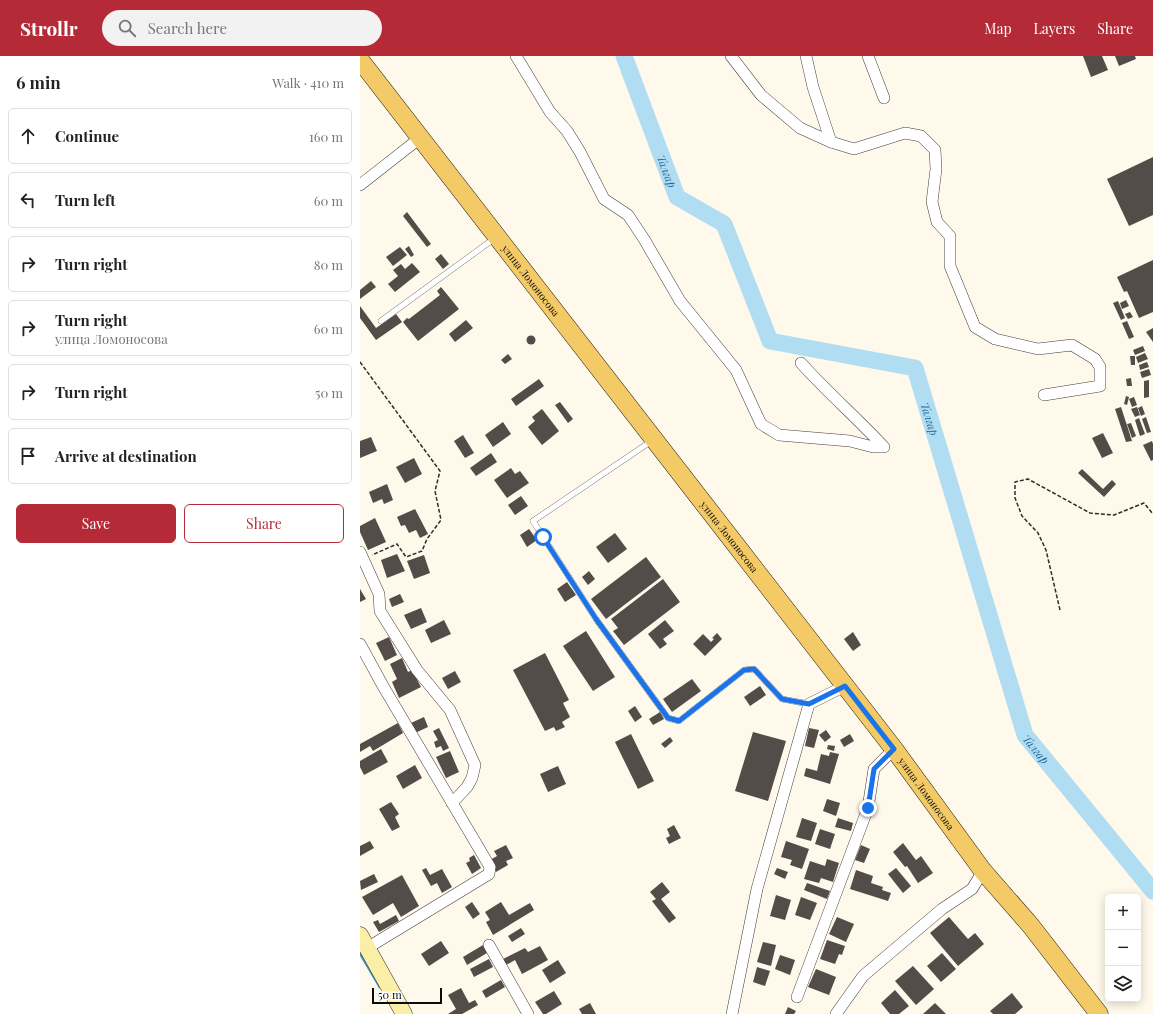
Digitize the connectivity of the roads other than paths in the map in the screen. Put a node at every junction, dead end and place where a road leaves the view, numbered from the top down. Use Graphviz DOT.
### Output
graph roads {
  1 [pos="516,56"];
  2 [pos="731,56"];
  3 [pos="806,56"];
  4 [pos="868,56"];
  5 [pos="360,60"];
  6 [pos="884,98"];
  7 [pos="420,138"];
  8 [pos="831,142"];
  9 [pos="360,185"];
  10 [pos="497,236"];
  11 [pos="381,321"];
  12 [pos="801,363"];
  13 [pos="1044,394"];
  14 [pos="654,439"];
  15 [pos="362,555"];
  16 [pos="360,644"];
  17 [pos="845,686"];
  18 [pos="809,704"];
  19 [pos="894,749"];
  20 [pos="452,803"];
  21 [pos="982,870"];
  22 [pos="364,942"];
  23 [pos="489,945"];
  24 [pos="797,997"];
  25 [pos="404,1014"];
  26 [pos="528,1014"];
  27 [pos="732,1014"];
  28 [pos="836,1014"];
  29 [pos="1099,1014"];
  1 -- 12 [label="street"];
  2 -- 8 [label="street"];
  3 -- 8 [label="street"];
  4 -- 6 [label="street"];
  5 -- 7 [label="main road, улица Ломоносова"];
  7 -- 9 [label="street"];
  7 -- 10 [label="main road, улица Ломоносова"];
  8 -- 13 [label="street"];
  10 -- 11 [label="lane"];
  10 -- 14 [label="main road, улица Ломоносова"];
  14 -- 17 [label="main road, улица Ломоносова"];
  14 -- 18 [label="lane"];
  15 -- 20 [label="street"];
  16 -- 20 [label="street"];
  17 -- 18 [label="street"];
  17 -- 19 [label="main road, улица Ломоносова"];
  18 -- 27 [label="street"];
  19 -- 21 [label="main road, улица Ломоносова"];
  19 -- 24 [label="street"];
  20 -- 22 [label="street"];
  21 -- 28 [label="street"];
  21 -- 29 [label="main road, улица Ломоносова"];
  22 -- 25 [label="street"];
  23 -- 26 [label="street"];
}
